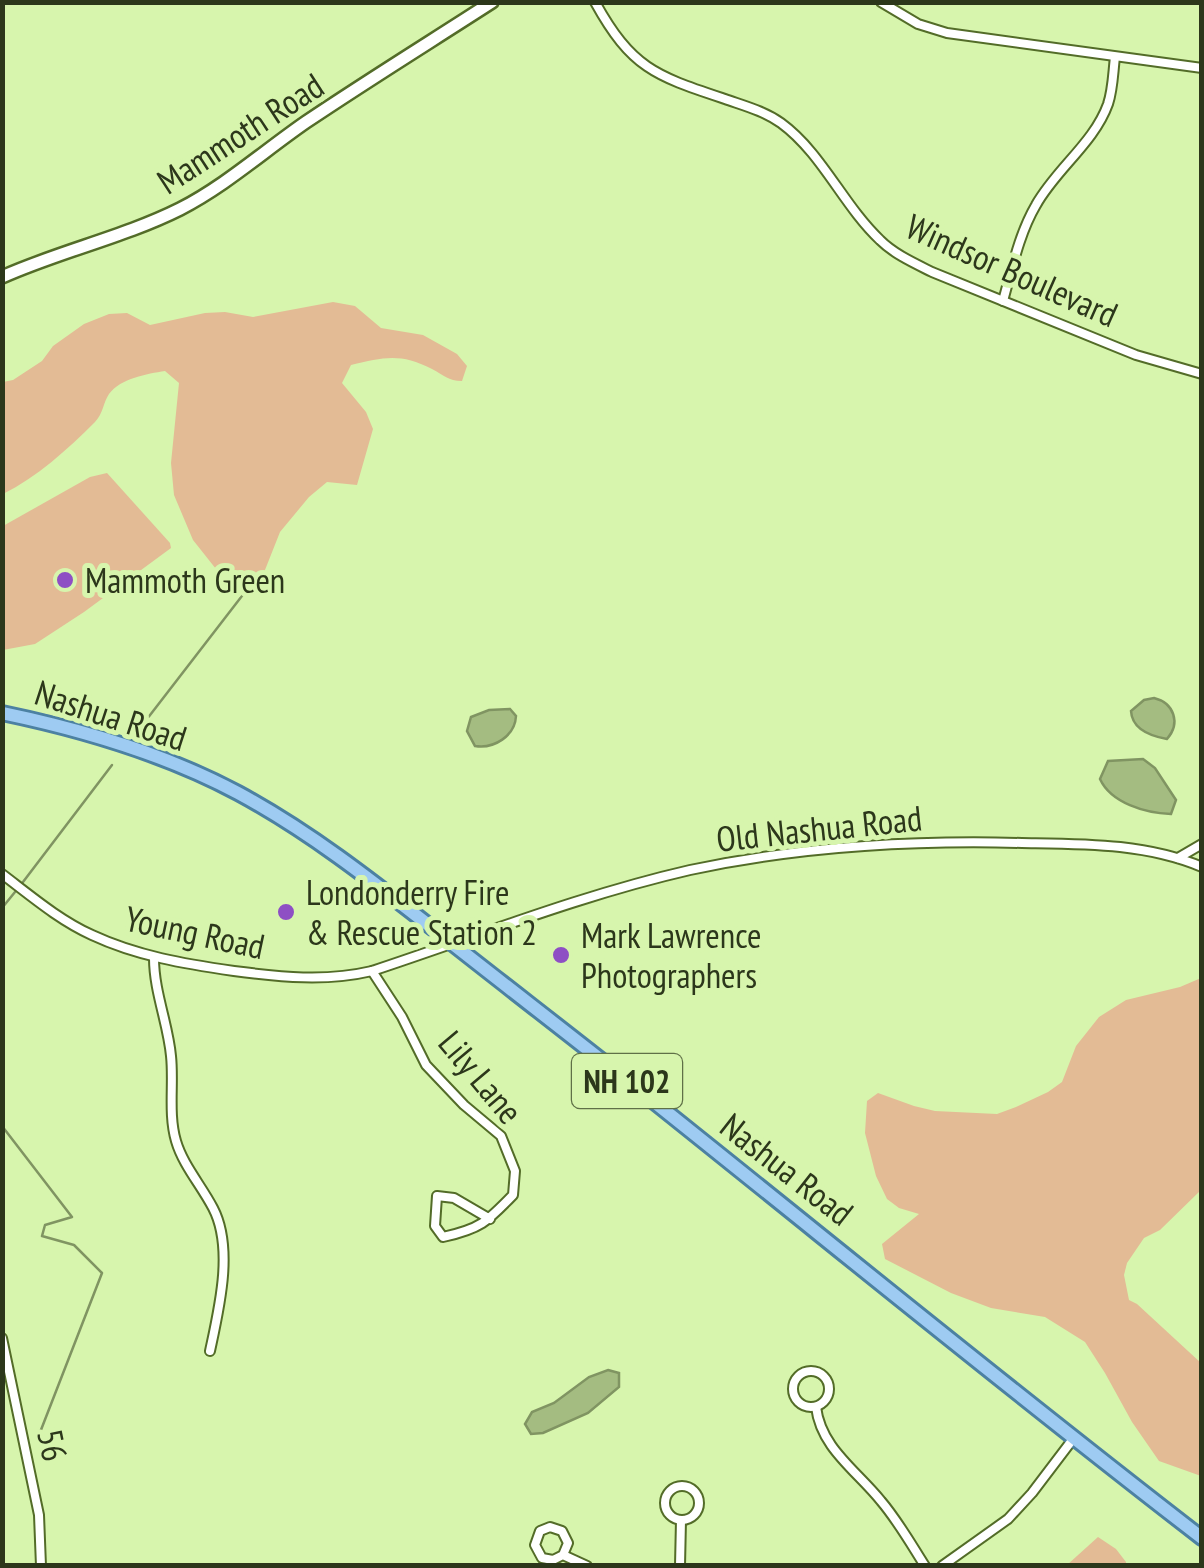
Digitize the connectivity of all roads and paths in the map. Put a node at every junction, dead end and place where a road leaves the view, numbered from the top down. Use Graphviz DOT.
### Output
graph roads {
  1 [pos="492,2"];
  2 [pos="595,2"];
  3 [pos="881,2"];
  4 [pos="1114,58"];
  5 [pos="1202,68"];
  6 [pos="2,277"];
  7 [pos="1003,301"];
  8 [pos="1202,374"];
  9 [pos="2,714"];
  10 [pos="1202,844"];
  11 [pos="1178,858"];
  12 [pos="1202,868"];
  13 [pos="2,874"];
  14 [pos="451,943"];
  15 [pos="154,958"];
  16 [pos="372,971"];
  17 [pos="490,1220"];
  18 [pos="2,1338"];
  19 [pos="210,1351"];
  20 [pos="816,1407"];
  21 [pos="1073,1438"];
  22 [pos="681,1520"];
  23 [pos="1202,1538"];
  24 [pos="564,1556"];
  25 [pos="41,1566"];
  26 [pos="586,1566"];
  27 [pos="680,1566"];
  28 [pos="925,1566"];
  29 [pos="942,1566"];
  1 -- 6 [label="main road, Mammoth Road"];
  2 -- 7 [label="street, Windsor Boulevard"];
  3 -- 4 [label="street"];
  4 -- 5 [label="street"];
  4 -- 7 [label="street"];
  7 -- 8 [label="street, Windsor Boulevard"];
  9 -- 14 [label="main road, Nashua Road / NH 102"];
  10 -- 11 [label="street"];
  11 -- 12 [label="street, Old Nashua Road"];
  11 -- 14 [label="street, Old Nashua Road"];
  13 -- 15 [label="street, Young Road"];
  14 -- 16 [label="street, Young Road"];
  14 -- 21 [label="main road, Nashua Road / NH 102"];
  15 -- 16 [label="street, Young Road"];
  15 -- 19 [label="street"];
  16 -- 17 [label="street, Lily Lane"];
  17 -- 17 [label="street"];
  18 -- 25 [label="street, 56"];
  20 -- 20 [label="street"];
  20 -- 28 [label="street"];
  21 -- 23 [label="main road, Nashua Road / NH 102"];
  21 -- 29 [label="street"];
  22 -- 22 [label="street"];
  22 -- 27 [label="street"];
  24 -- 24 [label="street"];
  24 -- 26 [label="street"];
}
